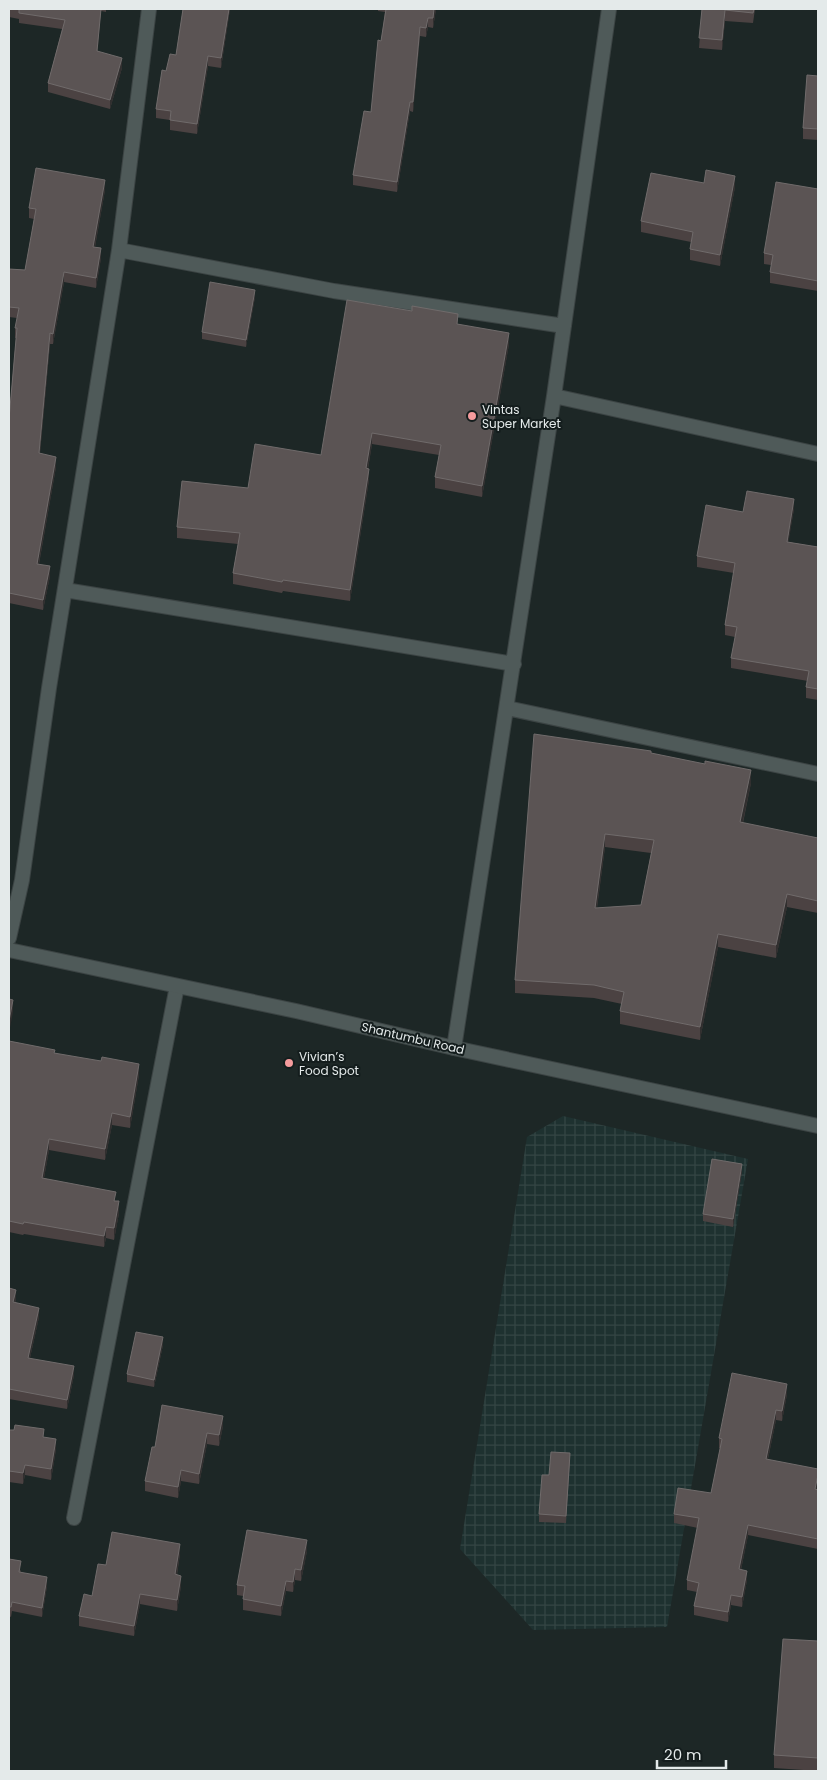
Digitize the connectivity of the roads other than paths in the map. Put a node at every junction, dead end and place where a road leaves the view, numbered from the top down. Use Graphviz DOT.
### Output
graph roads {
  1 [pos="149,9"];
  2 [pos="609,9"];
  3 [pos="119,250"];
  4 [pos="564,326"];
  5 [pos="554,396"];
  6 [pos="818,454"];
  7 [pos="65,590"];
  8 [pos="514,664"];
  9 [pos="507,708"];
  10 [pos="818,774"];
  11 [pos="9,938"];
  12 [pos="9,950"];
  13 [pos="177,986"];
  14 [pos="454,1048"];
  15 [pos="818,1126"];
  16 [pos="74,1518"];
  1 -- 3 [label="street"];
  2 -- 4 [label="street"];
  3 -- 4 [label="street"];
  3 -- 7 [label="street"];
  4 -- 5 [label="street"];
  5 -- 6 [label="street"];
  5 -- 8 [label="street"];
  7 -- 8 [label="street"];
  7 -- 11 [label="street"];
  8 -- 9 [label="street"];
  9 -- 10 [label="street"];
  9 -- 14 [label="street"];
  12 -- 13 [label="street, Shantumbu Road"];
  13 -- 14 [label="street, Shantumbu Road"];
  13 -- 16 [label="street"];
  14 -- 15 [label="street, Shantumbu Road"];
}
